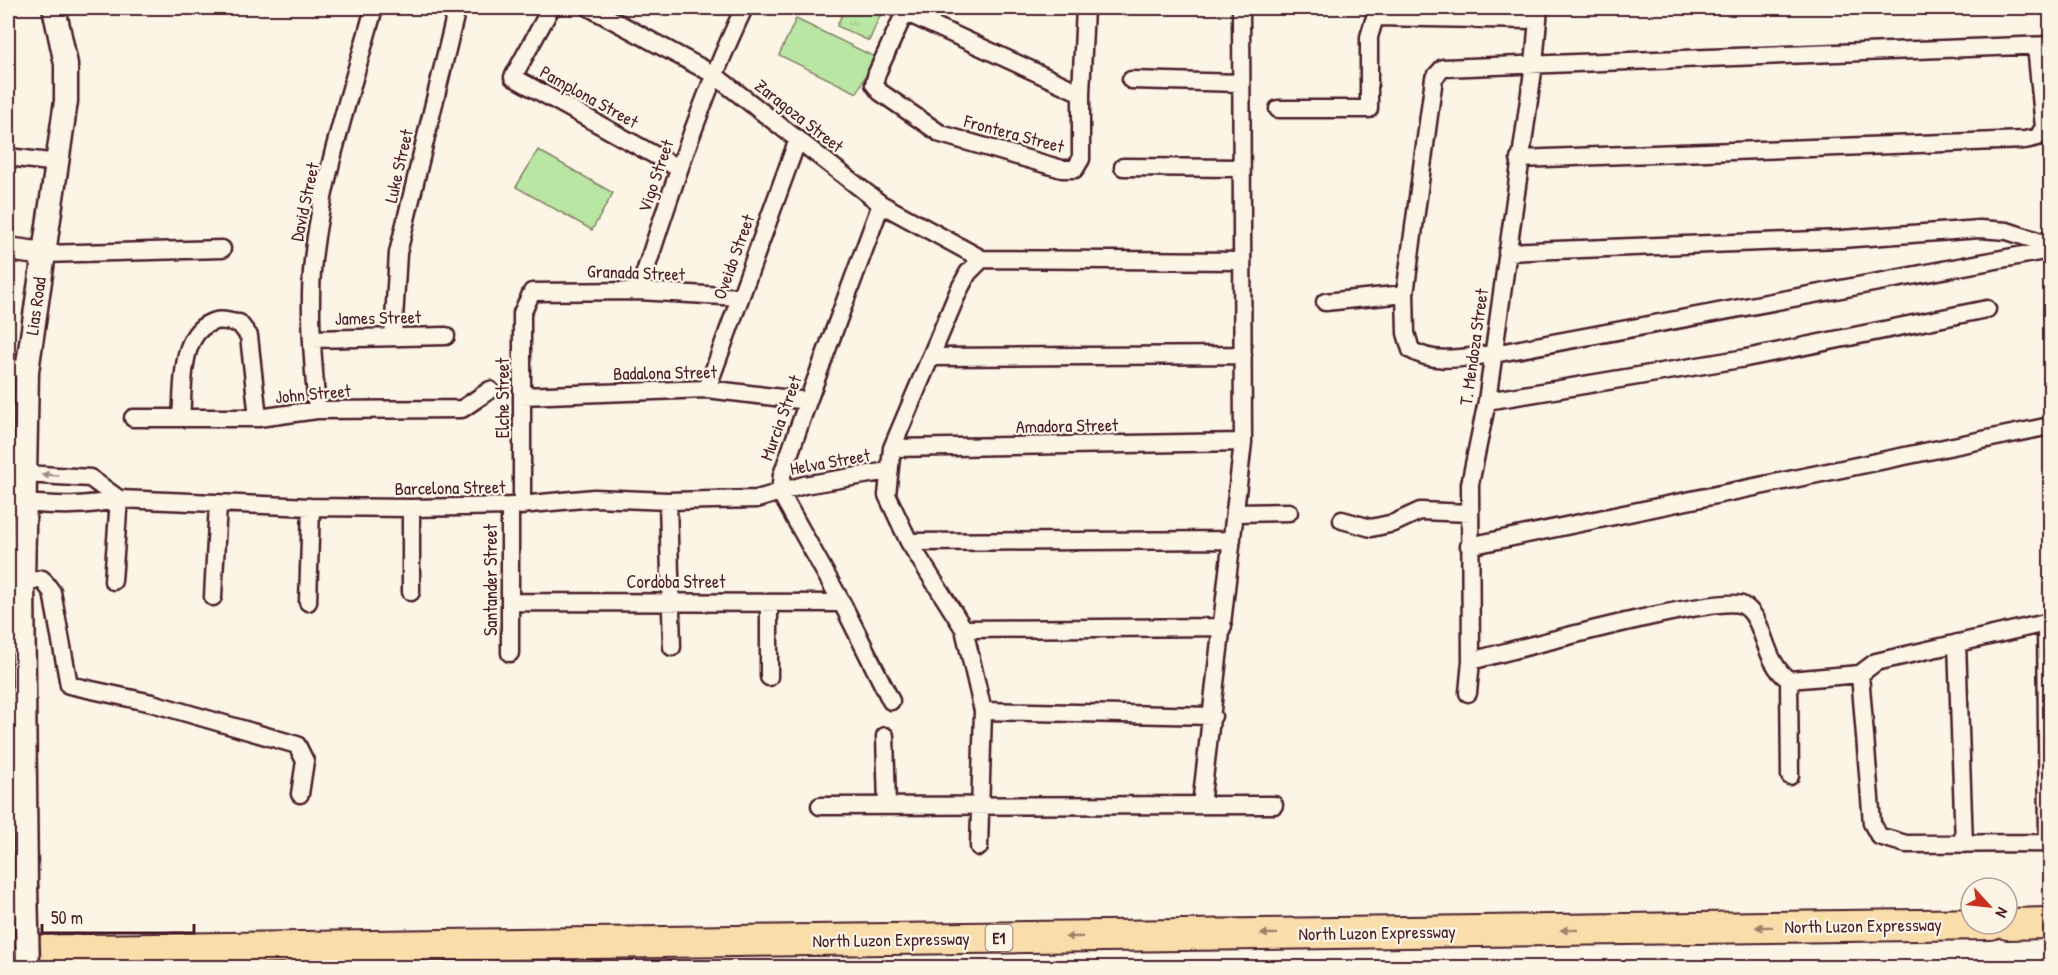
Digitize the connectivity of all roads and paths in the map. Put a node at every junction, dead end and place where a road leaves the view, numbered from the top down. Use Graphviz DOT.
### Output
graph roads {
  1 [pos="54,8"];
  2 [pos="374,8"];
  3 [pos="457,8"];
  4 [pos="551,8"];
  5 [pos="590,8"];
  6 [pos="744,8"];
  7 [pos="1085,8"];
  8 [pos="1241,8"];
  9 [pos="900,10"];
  10 [pos="1538,14"];
  11 [pos="2043,46"];
  12 [pos="1534,64"];
  13 [pos="713,74"];
  14 [pos="1131,80"];
  15 [pos="1240,83"];
  16 [pos="1081,93"];
  17 [pos="1278,109"];
  18 [pos="798,139"];
  19 [pos="8,157"];
  20 [pos="1519,159"];
  21 [pos="58,163"];
  22 [pos="1123,167"];
  23 [pos="678,168"];
  24 [pos="1241,168"];
  25 [pos="881,204"];
  26 [pos="2050,245"];
  27 [pos="8,249"];
  28 [pos="222,249"];
  29 [pos="2050,250"];
  30 [pos="1507,252"];
  31 [pos="44,254"];
  32 [pos="982,259"];
  33 [pos="1241,261"];
  34 [pos="639,291"];
  35 [pos="532,292"];
  36 [pos="1404,294"];
  37 [pos="740,297"];
  38 [pos="1325,302"];
  39 [pos="1987,309"];
  40 [pos="393,336"];
  41 [pos="446,336"];
  42 [pos="312,339"];
  43 [pos="1494,354"];
  44 [pos="1243,355"];
  45 [pos="931,357"];
  46 [pos="17,369"];
  47 [pos="490,390"];
  48 [pos="707,390"];
  49 [pos="522,396"];
  50 [pos="808,401"];
  51 [pos="1487,401"];
  52 [pos="317,410"];
  53 [pos="133,418"];
  54 [pos="181,418"];
  55 [pos="258,418"];
  56 [pos="2050,426"];
  57 [pos="1243,442"];
  58 [pos="892,448"];
  59 [pos="888,471"];
  60 [pos="26,474"];
  61 [pos="780,492"];
  62 [pos="119,499"];
  63 [pos="668,501"];
  64 [pos="16,502"];
  65 [pos="218,504"];
  66 [pos="516,506"];
  67 [pos="311,507"];
  68 [pos="411,508"];
  69 [pos="1289,512"];
  70 [pos="1235,513"];
  71 [pos="1470,513"];
  72 [pos="1342,520"];
  73 [pos="1232,540"];
  74 [pos="909,542"];
  75 [pos="1469,546"];
  76 [pos="113,581"];
  77 [pos="23,583"];
  78 [pos="411,592"];
  79 [pos="213,597"];
  80 [pos="308,602"];
  81 [pos="510,602"];
  82 [pos="670,602"];
  83 [pos="769,603"];
  84 [pos="842,603"];
  85 [pos="2048,623"];
  86 [pos="1223,627"];
  87 [pos="964,629"];
  88 [pos="1958,643"];
  89 [pos="672,647"];
  90 [pos="510,653"];
  91 [pos="1471,661"];
  92 [pos="1860,674"];
  93 [pos="769,677"];
  94 [pos="1789,680"];
  95 [pos="1468,693"];
  96 [pos="891,701"];
  97 [pos="983,711"];
  98 [pos="1213,716"];
  99 [pos="885,736"];
  100 [pos="1790,776"];
  101 [pos="300,794"];
  102 [pos="887,805"];
  103 [pos="981,805"];
  104 [pos="1201,805"];
  105 [pos="1274,805"];
  106 [pos="820,806"];
  107 [pos="2049,843"];
  108 [pos="1964,844"];
  109 [pos="980,847"];
  110 [pos="2050,923"];
  111 [pos="1959,924"];
  112 [pos="2019,924"];
  113 [pos="8,951"];
  114 [pos="28,968"];
  1 -- 21 [label="main road, Lias Road"];
  2 -- 42 [label="street, David Street"];
  3 -- 40 [label="street, Luke Street"];
  4 -- 23 [label="street, Pamplona Street"];
  5 -- 13 [label="street, Zaragoza Street"];
  6 -- 13 [label="street, Vigo Street"];
  7 -- 16 [label="street, Frontera Street"];
  8 -- 15 [label="street"];
  9 -- 16 [label="street"];
  9 -- 16 [label="street, Frontera Street"];
  10 -- 12 [label="street, T. Mendoza Street"];
  10 -- 17 [label="street"];
  11 -- 12 [label="street"];
  11 -- 20 [label="street"];
  12 -- 20 [label="street, T. Mendoza Street"];
  12 -- 36 [label="street"];
  13 -- 18 [label="street, Zaragoza Street"];
  13 -- 23 [label="street, Vigo Street"];
  14 -- 15 [label="street"];
  15 -- 24 [label="street"];
  18 -- 25 [label="street, Zaragoza Street"];
  18 -- 37 [label="street, Oveido Street"];
  19 -- 21 [label="street"];
  20 -- 30 [label="street, T. Mendoza Street"];
  21 -- 31 [label="main road, Lias Road"];
  22 -- 24 [label="street"];
  23 -- 34 [label="street, Vigo Street"];
  24 -- 33 [label="street"];
  25 -- 32 [label="street, Zaragoza Street"];
  25 -- 50 [label="street, Murcia Street"];
  26 -- 30 [label="street"];
  27 -- 31 [label="main road"];
  28 -- 31 [label="street"];
  29 -- 43 [label="street"];
  30 -- 43 [label="street, T. Mendoza Street"];
  31 -- 46 [label="main road, Lias Road"];
  32 -- 33 [label="street"];
  32 -- 45 [label="street"];
  33 -- 44 [label="street"];
  34 -- 35 [label="street, Granada Street"];
  34 -- 37 [label="street, Granada Street"];
  35 -- 49 [label="street, Elche Street"];
  36 -- 38 [label="street"];
  36 -- 43 [label="street"];
  37 -- 48 [label="street, Oveido Street"];
  39 -- 51 [label="street"];
  40 -- 41 [label="street, James Street"];
  40 -- 42 [label="street, James Street"];
  42 -- 52 [label="street, David Street"];
  43 -- 51 [label="street, T. Mendoza Street"];
  44 -- 45 [label="street"];
  44 -- 57 [label="street"];
  45 -- 58 [label="street"];
  46 -- 60 [label="main road, Lias Road"];
  47 -- 52 [label="street, John Street"];
  48 -- 49 [label="street, Badalona Street"];
  48 -- 50 [label="street, Badalona Street"];
  49 -- 66 [label="street, Elche Street"];
  50 -- 61 [label="street, Murcia Street"];
  51 -- 71 [label="street, T. Mendoza Street"];
  52 -- 55 [label="street, John Street"];
  53 -- 54 [label="street, John Street"];
  54 -- 55 [label="street, John Street"];
  54 -- 55 [label="street"];
  56 -- 75 [label="street"];
  57 -- 58 [label="street, Amadora Street"];
  57 -- 70 [label="street"];
  58 -- 59 [label="street"];
  59 -- 61 [label="street, Helva Street"];
  59 -- 74 [label="street"];
  62 -- 60 [label="street, one-way"];
  60 -- 64 [label="main road, Lias Road"];
  61 -- 63 [label="street, Barcelona Street"];
  61 -- 84 [label="street"];
  62 -- 64 [label="street, Barcelona Street"];
  62 -- 65 [label="street, Barcelona Street"];
  62 -- 76 [label="street"];
  63 -- 66 [label="street, Barcelona Street"];
  63 -- 82 [label="street"];
  64 -- 77 [label="main road, Lias Road"];
  65 -- 67 [label="street, Barcelona Street"];
  65 -- 79 [label="street"];
  66 -- 68 [label="street, Barcelona Street"];
  66 -- 81 [label="street, Santander Street"];
  67 -- 68 [label="street, Barcelona Street"];
  67 -- 80 [label="street"];
  68 -- 78 [label="street"];
  69 -- 70 [label="street"];
  70 -- 73 [label="street"];
  71 -- 72 [label="street"];
  71 -- 75 [label="street, T. Mendoza Street"];
  73 -- 74 [label="street"];
  73 -- 86 [label="street"];
  74 -- 87 [label="street"];
  75 -- 91 [label="street, T. Mendoza Street"];
  77 -- 101 [label="street"];
  77 -- 114 [label="main road, Lias Road, bridge"];
  81 -- 82 [label="street, Cordoba Street"];
  81 -- 90 [label="street, Santander Street"];
  82 -- 83 [label="street, Cordoba Street"];
  82 -- 89 [label="street"];
  83 -- 84 [label="street, Cordoba Street"];
  83 -- 93 [label="street"];
  84 -- 96 [label="street"];
  85 -- 88 [label="street"];
  85 -- 107 [label="street"];
  86 -- 87 [label="street"];
  86 -- 98 [label="street"];
  87 -- 97 [label="street"];
  88 -- 92 [label="street"];
  88 -- 108 [label="street"];
  91 -- 94 [label="street"];
  91 -- 95 [label="street, T. Mendoza Street"];
  92 -- 94 [label="street"];
  92 -- 108 [label="street"];
  94 -- 100 [label="street"];
  97 -- 98 [label="street"];
  97 -- 103 [label="street"];
  98 -- 104 [label="street"];
  99 -- 102 [label="street"];
  102 -- 103 [label="street"];
  102 -- 106 [label="street"];
  103 -- 104 [label="street"];
  103 -- 109 [label="street"];
  104 -- 105 [label="street"];
  107 -- 108 [label="street"];
  110 -- 112 [label="highway"];
  111 -- 113 [label="highway, North Luzon Expressway / E1, one-way"];
}
